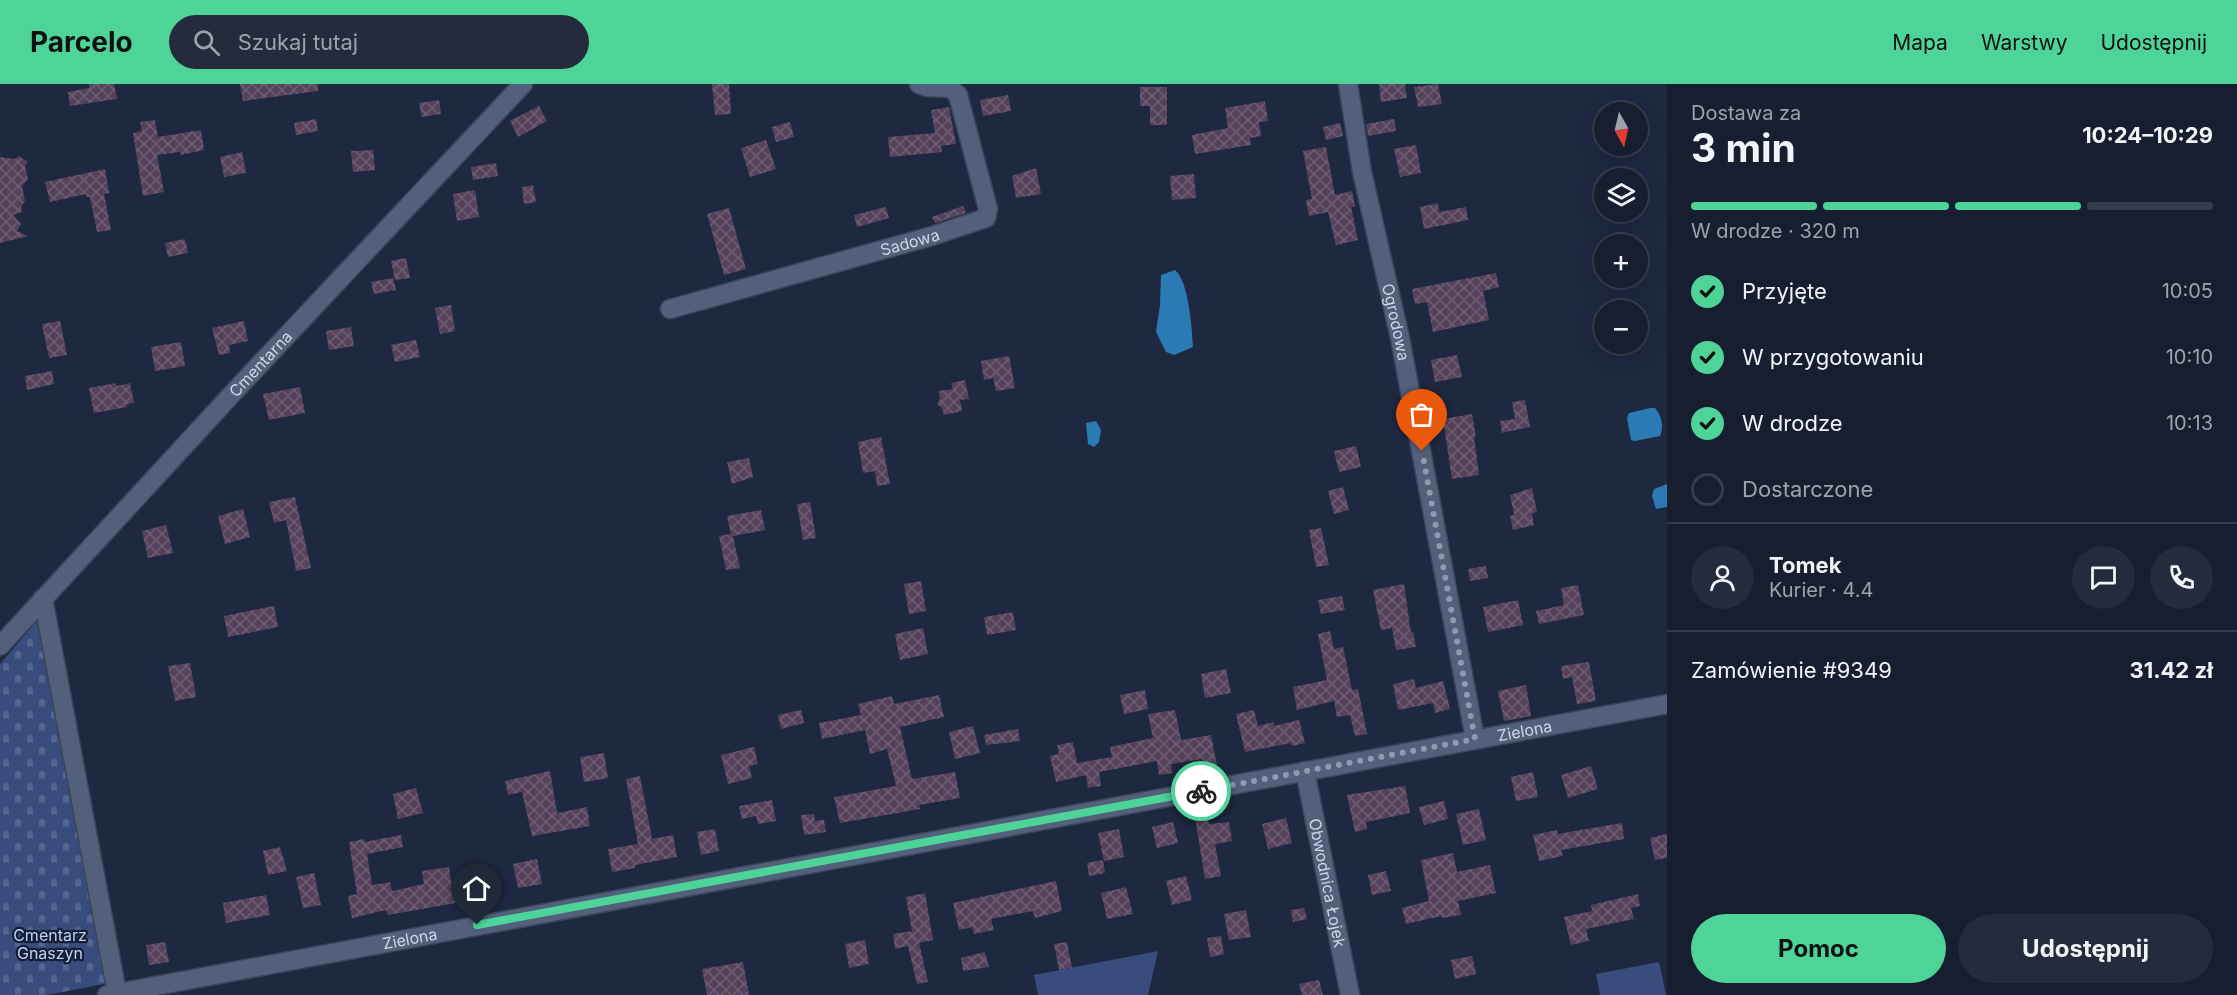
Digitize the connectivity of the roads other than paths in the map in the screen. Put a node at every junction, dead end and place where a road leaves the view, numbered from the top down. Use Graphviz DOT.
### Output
graph roads {
  1 [pos="523,84"];
  2 [pos="918,84"];
  3 [pos="1348,84"];
  4 [pos="670,309"];
  5 [pos="43,598"];
  6 [pos="0,646"];
  7 [pos="1667,704"];
  8 [pos="1475,739"];
  9 [pos="1305,771"];
  10 [pos="112,994"];
  11 [pos="1350,995"];
  1 -- 5 [label="street, Cmentarna"];
  2 -- 4 [label="street, Sadowa"];
  3 -- 8 [label="street, Ogrodowa"];
  5 -- 6 [label="street, Cmentarna"];
  5 -- 10 [label="street"];
  7 -- 8 [label="street, Zielona"];
  8 -- 9 [label="street, Zielona"];
  9 -- 10 [label="street, Zielona"];
  9 -- 11 [label="street, Obwodnica Łojek"];
}
